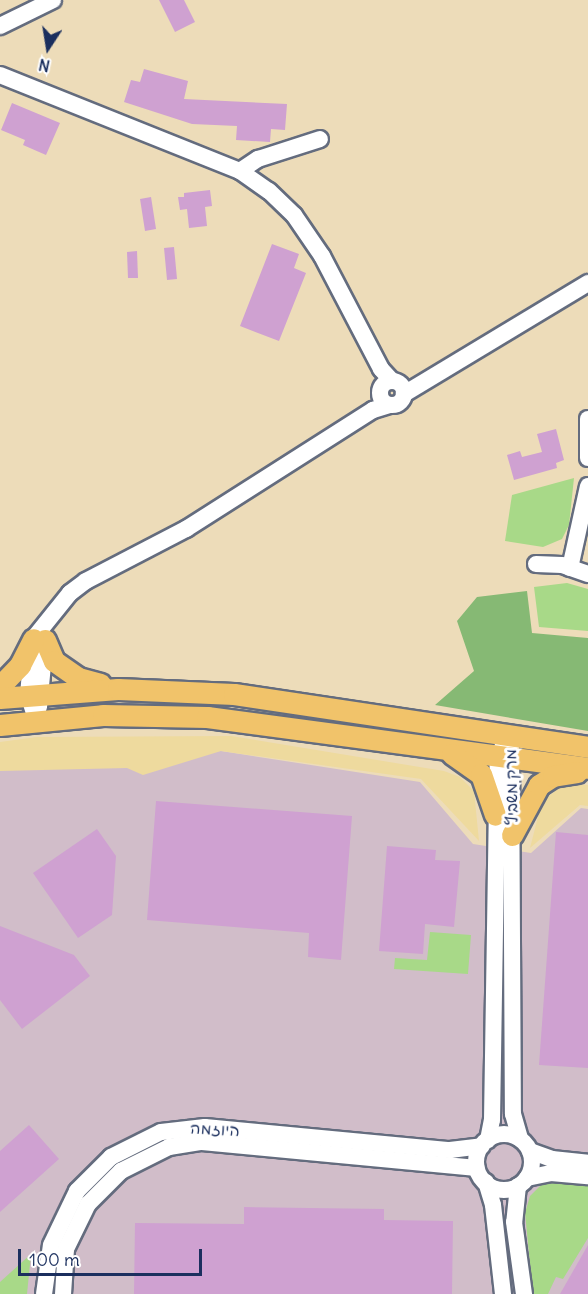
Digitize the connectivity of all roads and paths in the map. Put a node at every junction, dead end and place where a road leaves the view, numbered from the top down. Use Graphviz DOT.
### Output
graph roads {
  1 [pos="53,0"];
  2 [pos="0,26"];
  3 [pos="0,75"];
  4 [pos="320,139"];
  5 [pos="240,171"];
  6 [pos="588,283"];
  7 [pos="391,390"];
  8 [pos="588,419"];
  9 [pos="588,458"];
  10 [pos="588,486"];
  11 [pos="536,564"];
  12 [pos="570,568"];
  13 [pos="588,574"];
  14 [pos="39,640"];
  15 [pos="0,686"];
  16 [pos="118,689"];
  17 [pos="35,694"];
  18 [pos="0,698"];
  19 [pos="36,719"];
  20 [pos="0,724"];
  21 [pos="509,734"];
  22 [pos="588,747"];
  23 [pos="438,749"];
  24 [pos="505,757"];
  25 [pos="588,770"];
  26 [pos="495,815"];
  27 [pos="512,835"];
  28 [pos="485,1143"];
  29 [pos="525,1145"];
  30 [pos="588,1163"];
  31 [pos="481,1175"];
  32 [pos="588,1176"];
  33 [pos="522,1182"];
  34 [pos="44,1294"];
  35 [pos="63,1294"];
  36 [pos="503,1294"];
  37 [pos="524,1294"];
  1 -- 2 [label="street"];
  3 -- 5 [label="street"];
  4 -- 5 [label="street"];
  5 -- 7 [label="street"];
  6 -- 7 [label="street"];
  7 -- 14 [label="street"];
  8 -- 9 [label="street"];
  10 -- 12 [label="street"];
  11 -- 12 [label="street"];
  12 -- 13 [label="street"];
  14 -- 15 [label="main road"];
  14 -- 16 [label="main road"];
  14 -- 17 [label="street"];
  16 -- 17 [label="main road"];
  16 -- 21 [label="main road"];
  17 -- 18 [label="main road"];
  17 -- 19 [label="street"];
  19 -- 20 [label="main road"];
  19 -- 23 [label="main road"];
  21 -- 22 [label="main road"];
  21 -- 24 [label="street, מרק משביץ"];
  23 -- 24 [label="main road"];
  23 -- 26 [label="main road"];
  24 -- 25 [label="main road"];
  24 -- 26 [label="street, מרק משביץ"];
  24 -- 27 [label="street, מרק משביץ"];
  25 -- 27 [label="main road"];
  26 -- 28 [label="street, מרק משביץ"];
  27 -- 29 [label="street, מרק משביץ"];
  28 -- 29 [label="street"];
  28 -- 31 [label="street, מרק משביץ"];
  28 -- 34 [label="street, היוזמה"];
  29 -- 30 [label="street"];
  29 -- 33 [label="street, מרק משביץ"];
  31 -- 33 [label="street"];
  31 -- 35 [label="street, היוזמה"];
  31 -- 36 [label="street, מרק משביץ"];
  32 -- 33 [label="street"];
  33 -- 37 [label="street, מרק משביץ"];
}
